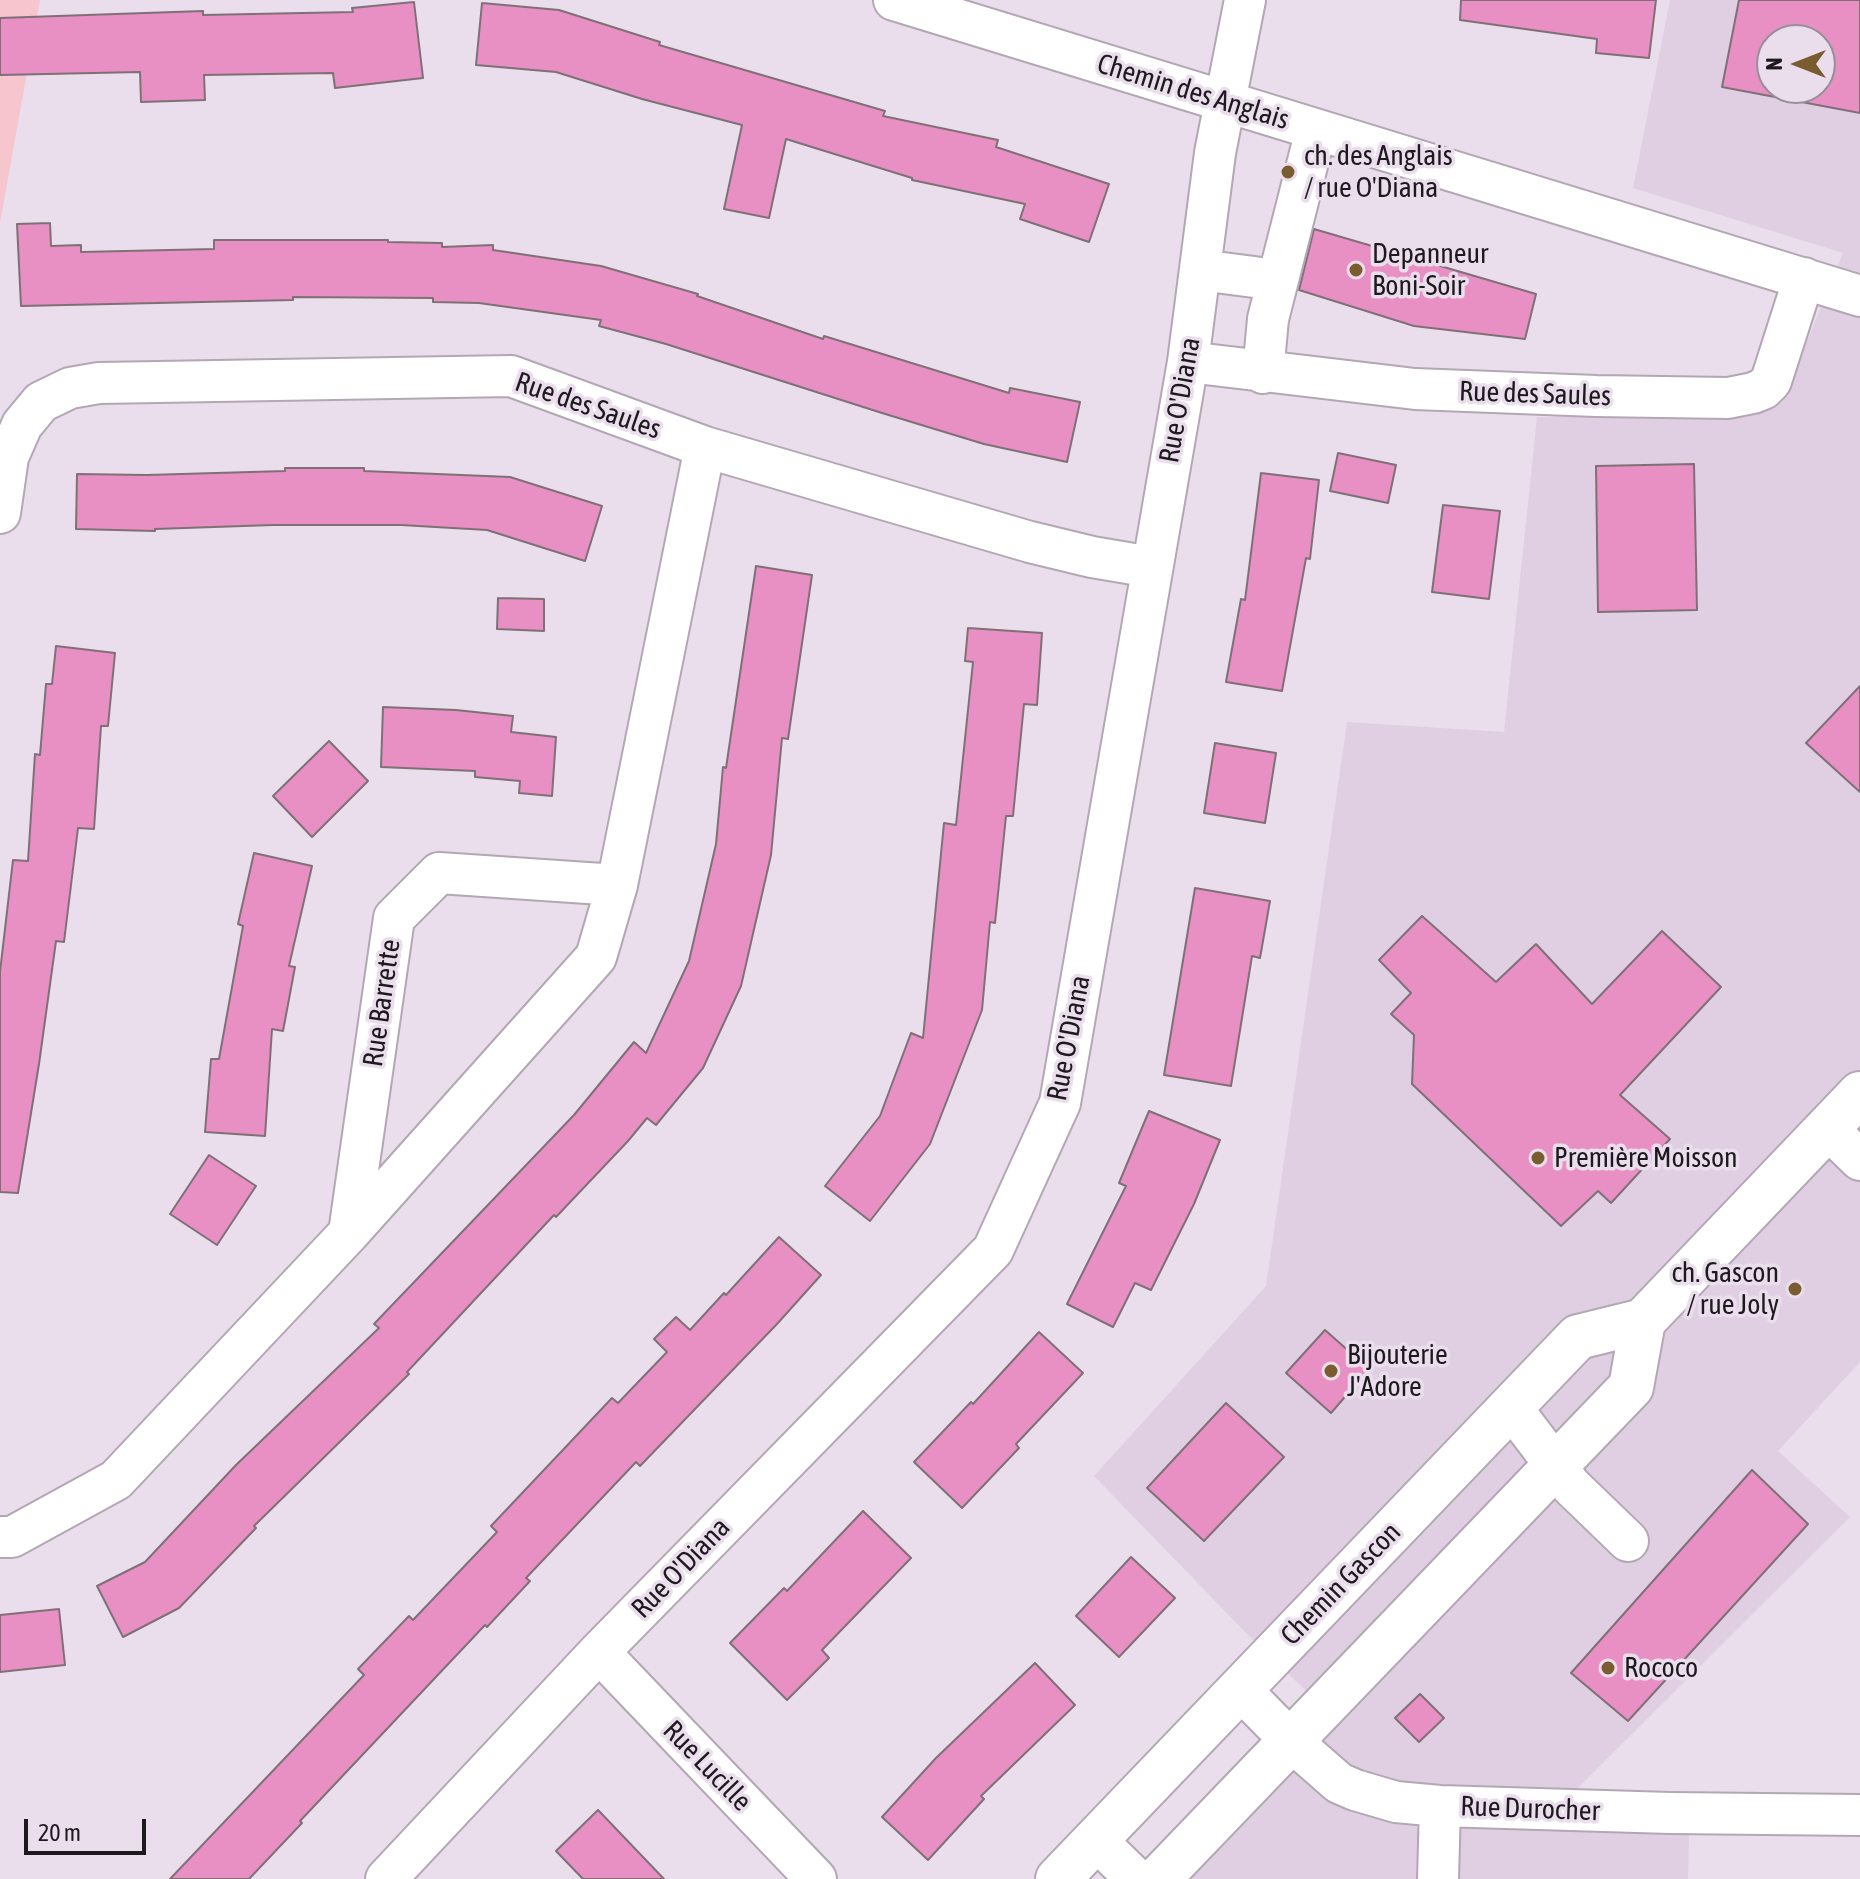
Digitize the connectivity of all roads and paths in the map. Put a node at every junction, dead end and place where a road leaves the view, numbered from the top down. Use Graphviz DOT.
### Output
graph roads {
  1 [pos="894,0"];
  2 [pos="1245,0"];
  3 [pos="1225,102"];
  4 [pos="1316,130"];
  5 [pos="1200,270"];
  6 [pos="1804,278"];
  7 [pos="1277,280"];
  8 [pos="1860,296"];
  9 [pos="1188,362"];
  10 [pos="1263,373"];
  11 [pos="705,447"];
  12 [pos="0,513"];
  13 [pos="1151,567"];
  14 [pos="617,885"];
  15 [pos="1860,1094"];
  16 [pos="1827,1128"];
  17 [pos="1860,1160"];
  18 [pos="349,1233"];
  19 [pos="1643,1321"];
  20 [pos="1511,1407"];
  21 [pos="1555,1465"];
  22 [pos="0,1537"];
  23 [pos="1628,1541"];
  24 [pos="599,1652"];
  25 [pos="1240,1689"];
  26 [pos="1291,1741"];
  27 [pos="1440,1806"];
  28 [pos="1860,1815"];
  29 [pos="1095,1839"];
  30 [pos="386,1879"];
  31 [pos="816,1879"];
  32 [pos="1058,1879"];
  33 [pos="1136,1879"];
  34 [pos="1158,1879"];
  35 [pos="1438,1879"];
  1 -- 3 [label="street, Chemin des Anglais"];
  2 -- 3 [label="street, Rue O'Diana"];
  3 -- 4 [label="street, Chemin des Anglais"];
  3 -- 5 [label="street, Rue O'Diana"];
  4 -- 6 [label="street, Chemin des Anglais"];
  4 -- 7 [label="street"];
  5 -- 7 [label="street"];
  5 -- 9 [label="street, Rue O'Diana"];
  6 -- 8 [label="street, Chemin des Anglais"];
  6 -- 10 [label="street, Rue des Saules"];
  7 -- 10 [label="street"];
  9 -- 10 [label="street, Rue des Saules"];
  9 -- 13 [label="street, Rue O'Diana"];
  11 -- 12 [label="street, Rue des Saules"];
  11 -- 13 [label="street, Rue des Saules"];
  11 -- 14 [label="street"];
  13 -- 24 [label="street, Rue O'Diana"];
  14 -- 18 [label="street"];
  14 -- 18 [label="street, Rue Barrette"];
  15 -- 16 [label="main road"];
  16 -- 17 [label="street"];
  16 -- 19 [label="main road"];
  18 -- 22 [label="street"];
  19 -- 20 [label="main road, Chemin Gascon"];
  19 -- 21 [label="main road"];
  20 -- 21 [label="street"];
  20 -- 25 [label="main road, Chemin Gascon"];
  21 -- 23 [label="street"];
  21 -- 26 [label="main road"];
  24 -- 30 [label="street, Rue O'Diana"];
  24 -- 31 [label="street, Rue Lucille"];
  25 -- 26 [label="street, Rue Durocher"];
  25 -- 29 [label="main road, Chemin Gascon"];
  26 -- 27 [label="street, Rue Durocher"];
  26 -- 34 [label="main road"];
  27 -- 28 [label="street, Rue Durocher"];
  27 -- 35 [label="street"];
  29 -- 32 [label="main road, Chemin Gascon"];
  29 -- 33 [label="street"];
}
